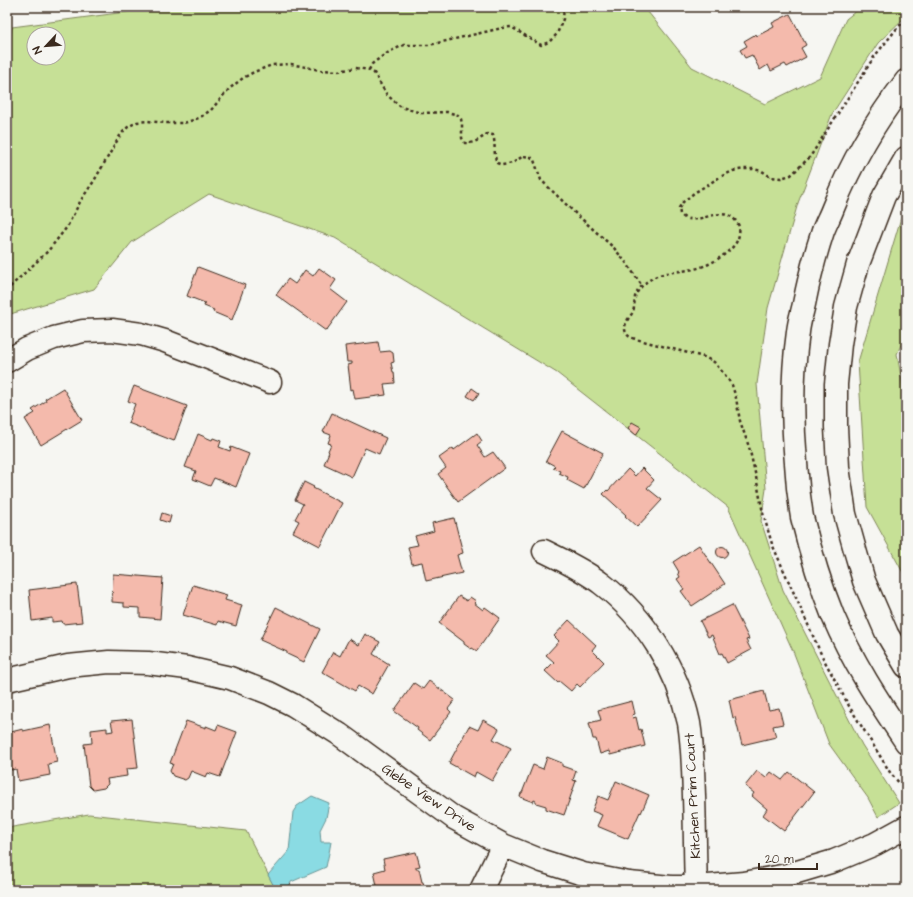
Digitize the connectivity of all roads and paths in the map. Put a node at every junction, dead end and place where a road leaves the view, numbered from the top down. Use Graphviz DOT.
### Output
graph roads {
  1 [pos="564,7"];
  2 [pos="906,20"];
  3 [pos="369,70"];
  4 [pos="906,81"];
  5 [pos="906,158"];
  6 [pos="642,286"];
  7 [pos="7,292"];
  8 [pos="7,361"];
  9 [pos="270,382"];
  10 [pos="544,551"];
  11 [pos="906,666"];
  12 [pos="7,680"];
  13 [pos="906,742"];
  14 [pos="906,790"];
  15 [pos="906,827"];
  16 [pos="503,845"];
  17 [pos="696,889"];
  18 [pos="481,890"];
  1 -- 3 [label="path"];
  2 -- 6 [label="path"];
  3 -- 6 [label="path"];
  3 -- 7 [label="path"];
  4 -- 13 [label="street"];
  5 -- 11 [label="street"];
  6 -- 14 [label="path"];
  8 -- 9 [label="street"];
  10 -- 17 [label="street, Kitchen Prim Court"];
  12 -- 16 [label="street, Glebe View Drive"];
  15 -- 17 [label="street, Glebe View Drive"];
  16 -- 17 [label="street, Glebe View Drive"];
  16 -- 18 [label="street"];
}
